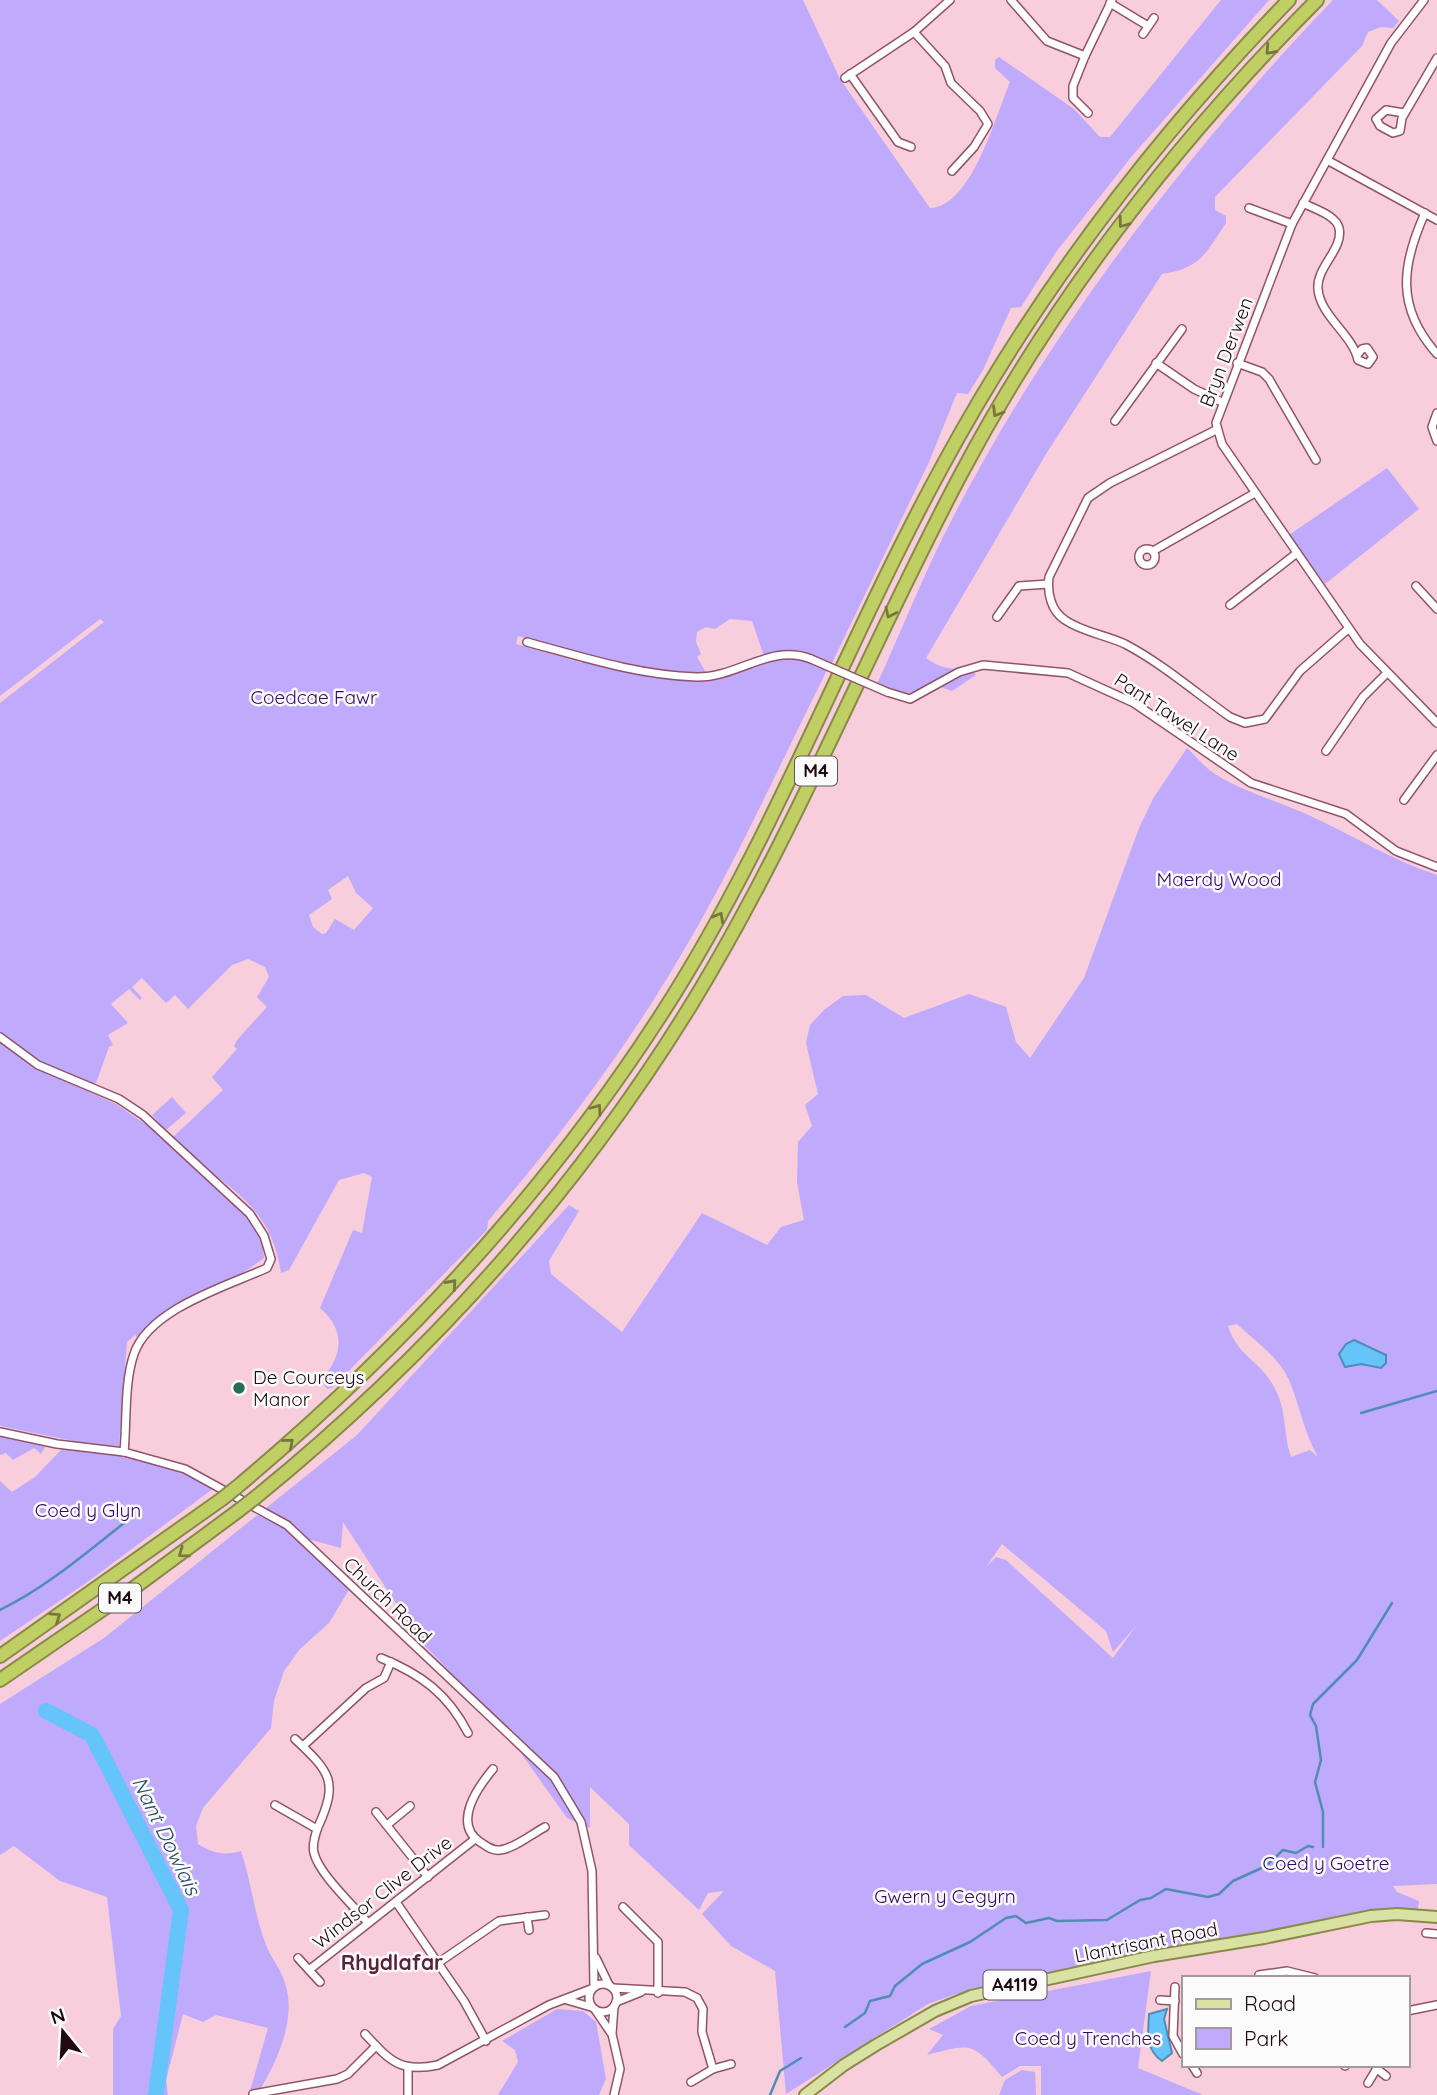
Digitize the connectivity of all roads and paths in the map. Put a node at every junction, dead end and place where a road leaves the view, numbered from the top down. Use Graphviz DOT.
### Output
graph roads {
  1 [pos="950,0"];
  2 [pos="1011,0"];
  3 [pos="1289,0"];
  4 [pos="1317,0"];
  5 [pos="1424,0"];
  6 [pos="1111,1"];
  7 [pos="1154,18"];
  8 [pos="1149,26"];
  9 [pos="914,32"];
  10 [pos="1143,34"];
  11 [pos="1085,55"];
  12 [pos="1437,58"];
  13 [pos="1088,113"];
  14 [pos="1404,113"];
  15 [pos="911,147"];
  16 [pos="1327,160"];
  17 [pos="952,171"];
  18 [pos="1263,202"];
  19 [pos="1303,203"];
  20 [pos="1249,208"];
  21 [pos="1260,211"];
  22 [pos="1425,213"];
  23 [pos="1437,220"];
  24 [pos="1292,223"];
  25 [pos="1182,329"];
  26 [pos="1437,354"];
  27 [pos="1357,355"];
  28 [pos="1156,363"];
  29 [pos="1237,363"];
  30 [pos="1222,402"];
  31 [pos="1437,413"];
  32 [pos="1115,421"];
  33 [pos="1216,430"];
  34 [pos="1437,441"];
  35 [pos="1316,460"];
  36 [pos="1255,493"];
  37 [pos="1153,551"];
  38 [pos="1297,553"];
  39 [pos="1048,584"];
  40 [pos="1416,586"];
  41 [pos="1230,606"];
  42 [pos="1437,609"];
  43 [pos="997,617"];
  44 [pos="1348,629"];
  45 [pos="527,642"];
  46 [pos="1386,674"];
  47 [pos="1437,722"];
  48 [pos="1326,751"];
  49 [pos="1437,755"];
  50 [pos="1404,800"];
  51 [pos="1437,867"];
  52 [pos="0,1037"];
  53 [pos="0,1432"];
  54 [pos="124,1451"];
  55 [pos="0,1656"];
  56 [pos="381,1658"];
  57 [pos="391,1662"];
  58 [pos="0,1680"];
  59 [pos="468,1733"];
  60 [pos="295,1739"];
  61 [pos="303,1746"];
  62 [pos="493,1769"];
  63 [pos="275,1805"];
  64 [pos="410,1806"];
  65 [pos="376,1812"];
  66 [pos="387,1825"];
  67 [pos="545,1827"];
  68 [pos="317,1829"];
  69 [pos="475,1839"];
  70 [pos="428,1877"];
  71 [pos="396,1902"];
  72 [pos="623,1907"];
  73 [pos="545,1915"];
  74 [pos="527,1917"];
  75 [pos="1437,1917"];
  76 [pos="367,1922"];
  77 [pos="529,1930"];
  78 [pos="1426,1933"];
  79 [pos="1437,1934"];
  80 [pos="595,1957"];
  81 [pos="298,1958"];
  82 [pos="438,1963"];
  83 [pos="309,1970"];
  84 [pos="1259,1975"];
  85 [pos="1275,1975"];
  86 [pos="1310,1976"];
  87 [pos="320,1982"];
  88 [pos="611,1987"];
  89 [pos="1175,1987"];
  90 [pos="593,1988"];
  91 [pos="642,1992"];
  92 [pos="658,1993"];
  93 [pos="567,2000"];
  94 [pos="1160,2000"];
  95 [pos="1175,2001"];
  96 [pos="615,2004"];
  97 [pos="1437,2005"];
  98 [pos="594,2009"];
  99 [pos="1409,2011"];
  100 [pos="612,2034"];
  101 [pos="365,2035"];
  102 [pos="486,2041"];
  103 [pos="376,2046"];
  104 [pos="1182,2052"];
  105 [pos="731,2064"];
  106 [pos="408,2067"];
  107 [pos="1193,2067"];
  108 [pos="1378,2067"];
  109 [pos="713,2069"];
  110 [pos="1197,2073"];
  111 [pos="1385,2076"];
  112 [pos="691,2082"];
  113 [pos="1368,2083"];
  114 [pos="264,2093"];
  115 [pos="253,2094"];
  116 [pos="408,2095"];
  117 [pos="614,2095"];
  118 [pos="805,2095"];
  1 -- 9 [label="street"];
  2 -- 11 [label="street"];
  55 -- 3 [label="highway, M4, one-way, bridge"];
  4 -- 58 [label="highway, M4, one-way, bridge"];
  5 -- 16 [label="street, Bryn Derwen"];
  6 -- 8 [label="street"];
  6 -- 11 [label="street"];
  7 -- 8 [label="street"];
  8 -- 10 [label="street"];
  9 -- 15 [label="street"];
  9 -- 17 [label="street"];
  11 -- 13 [label="street"];
  12 -- 14 [label="street"];
  16 -- 19 [label="street, Bryn Derwen"];
  16 -- 22 [label="street"];
  18 -- 21 [label="street"];
  19 -- 24 [label="street, Bryn Derwen"];
  19 -- 27 [label="street"];
  20 -- 21 [label="street"];
  21 -- 24 [label="street"];
  22 -- 23 [label="street"];
  22 -- 26 [label="street"];
  24 -- 29 [label="street, Bryn Derwen"];
  25 -- 28 [label="street"];
  28 -- 30 [label="street"];
  28 -- 32 [label="street"];
  29 -- 30 [label="street, Bryn Derwen"];
  29 -- 35 [label="street"];
  30 -- 33 [label="street, Bryn Derwen"];
  31 -- 34 [label="street"];
  33 -- 36 [label="street, Bryn Derwen"];
  33 -- 39 [label="street"];
  36 -- 37 [label="street"];
  36 -- 38 [label="street, Bryn Derwen"];
  38 -- 41 [label="street"];
  38 -- 44 [label="street, Bryn Derwen"];
  39 -- 43 [label="street"];
  39 -- 44 [label="street"];
  40 -- 42 [label="street"];
  44 -- 46 [label="street, Bryn Derwen"];
  45 -- 51 [label="street, Pant Tawel Lane, bridge"];
  46 -- 47 [label="street, Bryn Derwen"];
  46 -- 48 [label="street"];
  49 -- 50 [label="street"];
  52 -- 54 [label="street"];
  53 -- 54 [label="street, Church Road"];
  54 -- 80 [label="street, Church Road"];
  56 -- 57 [label="street"];
  57 -- 59 [label="street"];
  57 -- 61 [label="street"];
  60 -- 61 [label="street"];
  61 -- 68 [label="street"];
  62 -- 69 [label="street, Windsor Clive Drive"];
  63 -- 68 [label="street"];
  64 -- 66 [label="street"];
  65 -- 66 [label="street"];
  66 -- 70 [label="street"];
  67 -- 69 [label="street, Windsor Clive Drive"];
  68 -- 76 [label="street"];
  69 -- 70 [label="street, Windsor Clive Drive"];
  70 -- 71 [label="street, Windsor Clive Drive"];
  71 -- 76 [label="street, Windsor Clive Drive"];
  71 -- 82 [label="street"];
  72 -- 92 [label="street"];
  73 -- 74 [label="street"];
  74 -- 77 [label="street"];
  74 -- 82 [label="street"];
  75 -- 118 [label="main road, Llantrisant Road / A4119"];
  76 -- 83 [label="street, Windsor Clive Drive"];
  78 -- 79 [label="street"];
  80 -- 88 [label="street, Church Road"];
  80 -- 90 [label="street, Church Road"];
  81 -- 83 [label="street"];
  82 -- 102 [label="street"];
  83 -- 87 [label="street"];
  84 -- 85 [label="street"];
  85 -- 86 [label="street"];
  88 -- 90 [label="street"];
  88 -- 91 [label="street"];
  88 -- 96 [label="street"];
  89 -- 95 [label="street"];
  90 -- 93 [label="street"];
  90 -- 98 [label="street"];
  91 -- 92 [label="street"];
  91 -- 96 [label="street"];
  92 -- 109 [label="street"];
  93 -- 98 [label="street"];
  93 -- 102 [label="street"];
  94 -- 95 [label="street"];
  95 -- 104 [label="street"];
  96 -- 98 [label="street"];
  96 -- 100 [label="street"];
  97 -- 99 [label="street"];
  98 -- 100 [label="street"];
  100 -- 117 [label="street"];
  101 -- 103 [label="street"];
  102 -- 106 [label="street"];
  103 -- 106 [label="street"];
  103 -- 114 [label="street"];
  105 -- 109 [label="street"];
  106 -- 116 [label="street"];
  107 -- 110 [label="street"];
  108 -- 111 [label="street"];
  108 -- 113 [label="street"];
  109 -- 112 [label="street"];
  114 -- 115 [label="street"];
}
